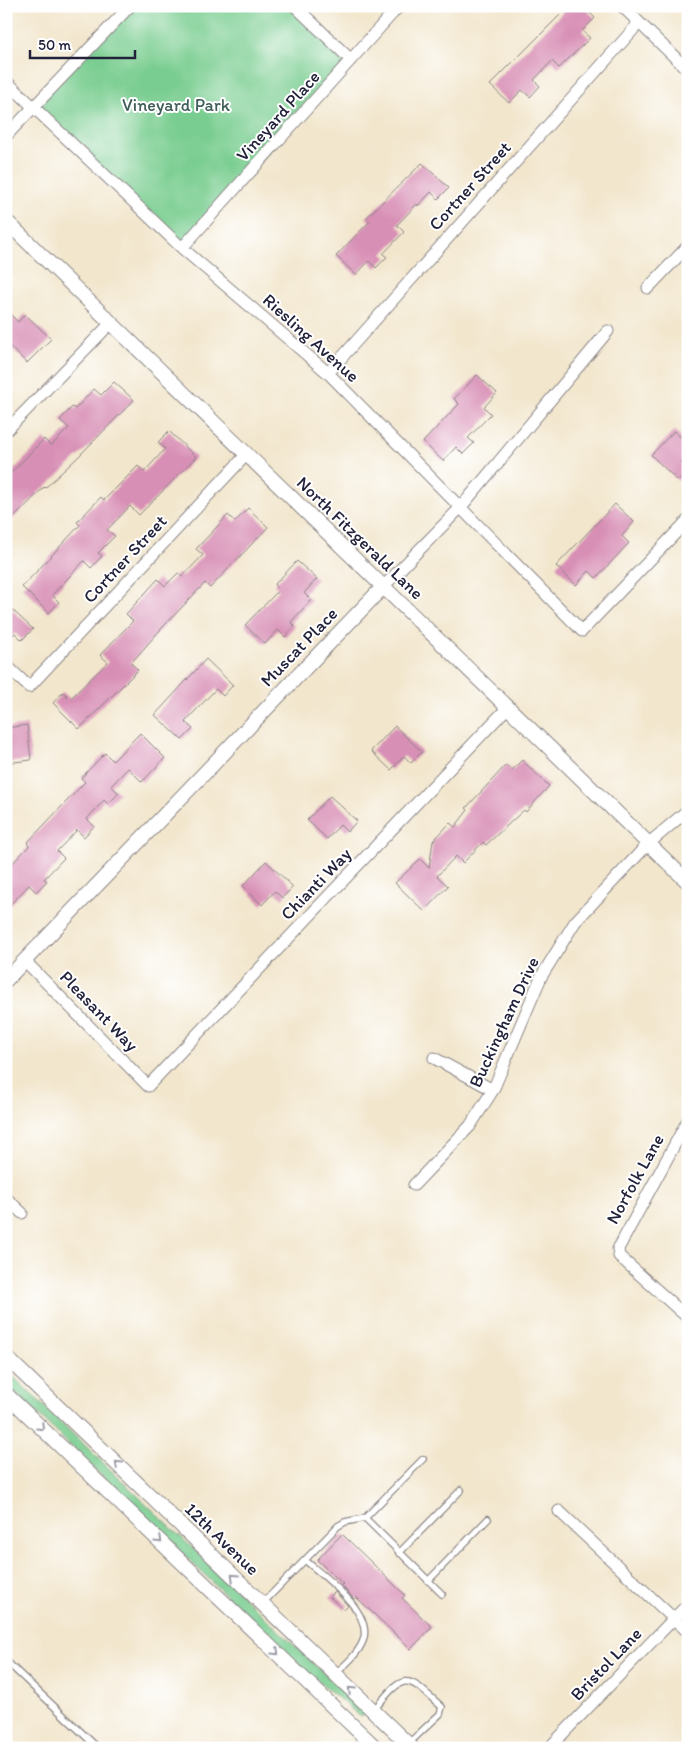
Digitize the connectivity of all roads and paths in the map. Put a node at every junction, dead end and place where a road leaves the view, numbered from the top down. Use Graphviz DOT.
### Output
graph roads {
  1 [pos="130,6"];
  2 [pos="295,6"];
  3 [pos="399,6"];
  4 [pos="622,6"];
  5 [pos="639,23"];
  6 [pos="351,60"];
  7 [pos="688,70"];
  8 [pos="6,81"];
  9 [pos="34,107"];
  10 [pos="6,136"];
  11 [pos="6,221"];
  12 [pos="688,246"];
  13 [pos="182,248"];
  14 [pos="648,288"];
  15 [pos="110,323"];
  16 [pos="608,331"];
  17 [pos="328,373"];
  18 [pos="9,423"];
  19 [pos="246,455"];
  20 [pos="461,507"];
  21 [pos="688,520"];
  22 [pos="384,586"];
  23 [pos="6,665"];
  24 [pos="508,707"];
  25 [pos="688,810"];
  26 [pos="648,844"];
  27 [pos="688,882"];
  28 [pos="24,960"];
  29 [pos="6,980"];
  30 [pos="434,1058"];
  31 [pos="148,1086"];
  32 [pos="494,1090"];
  33 [pos="688,1120"];
  34 [pos="414,1185"];
  35 [pos="6,1198"];
  36 [pos="22,1213"];
  37 [pos="688,1318"];
  38 [pos="6,1357"];
  39 [pos="6,1394"];
  40 [pos="422,1459"];
  41 [pos="461,1490"];
  42 [pos="559,1511"];
  43 [pos="365,1518"];
  44 [pos="488,1519"];
  45 [pos="399,1553"];
  46 [pos="304,1560"];
  47 [pos="428,1581"];
  48 [pos="442,1594"];
  49 [pos="262,1604"];
  50 [pos="688,1604"];
  51 [pos="674,1619"];
  52 [pos="688,1632"];
  53 [pos="6,1660"];
  54 [pos="335,1674"];
  55 [pos="373,1711"];
  56 [pos="410,1746"];
  57 [pos="98,1748"];
  58 [pos="376,1748"];
  59 [pos="549,1748"];
  1 -- 9 [label="street"];
  2 -- 6 [label="street"];
  3 -- 6 [label="street, Vineyard Place"];
  4 -- 5 [label="street"];
  5 -- 7 [label="street"];
  5 -- 17 [label="street, Cortner Street"];
  6 -- 13 [label="street, Vineyard Place"];
  8 -- 9 [label="street, Riesling Avenue"];
  9 -- 10 [label="street"];
  9 -- 13 [label="street, Riesling Avenue"];
  11 -- 15 [label="street, North Fitzgerald Lane"];
  12 -- 14 [label="street"];
  13 -- 17 [label="street, Riesling Avenue"];
  15 -- 18 [label="street"];
  15 -- 19 [label="street, North Fitzgerald Lane"];
  16 -- 20 [label="street, Muscat Place"];
  17 -- 20 [label="street, Riesling Avenue"];
  19 -- 22 [label="street, North Fitzgerald Lane"];
  19 -- 23 [label="street, Cortner Street"];
  20 -- 21 [label="street, Riesling Avenue"];
  20 -- 22 [label="street, Muscat Place"];
  22 -- 24 [label="street, North Fitzgerald Lane"];
  22 -- 28 [label="street, Muscat Place"];
  24 -- 26 [label="street, North Fitzgerald Lane"];
  24 -- 31 [label="street, Chianti Way"];
  25 -- 26 [label="street, Buckingham Drive"];
  26 -- 27 [label="street, North Fitzgerald Lane"];
  26 -- 32 [label="street, Buckingham Drive"];
  28 -- 29 [label="street, Muscat Place"];
  28 -- 31 [label="street, Pleasant Way"];
  30 -- 32 [label="street"];
  32 -- 34 [label="street, Buckingham Drive"];
  33 -- 37 [label="street, Norfolk Lane"];
  35 -- 36 [label="street"];
  49 -- 38 [label="street, 12th Avenue, one-way"];
  39 -- 58 [label="street, one-way"];
  40 -- 43 [label="lane"];
  41 -- 45 [label="lane"];
  42 -- 51 [label="street"];
  43 -- 45 [label="lane"];
  43 -- 46 [label="lane"];
  44 -- 47 [label="lane"];
  45 -- 47 [label="lane"];
  46 -- 49 [label="lane"];
  46 -- 54 [label="lane"];
  47 -- 48 [label="lane"];
  49 -- 54 [label="street, 12th Avenue"];
  50 -- 51 [label="street, Bristol Lane"];
  51 -- 52 [label="street"];
  51 -- 59 [label="street, Bristol Lane"];
  53 -- 57 [label="lane"];
  55 -- 54 [label="street, 12th Avenue, one-way"];
  55 -- 56 [label="street, 12th Avenue"];
  55 -- 56 [label="lane"];
}
